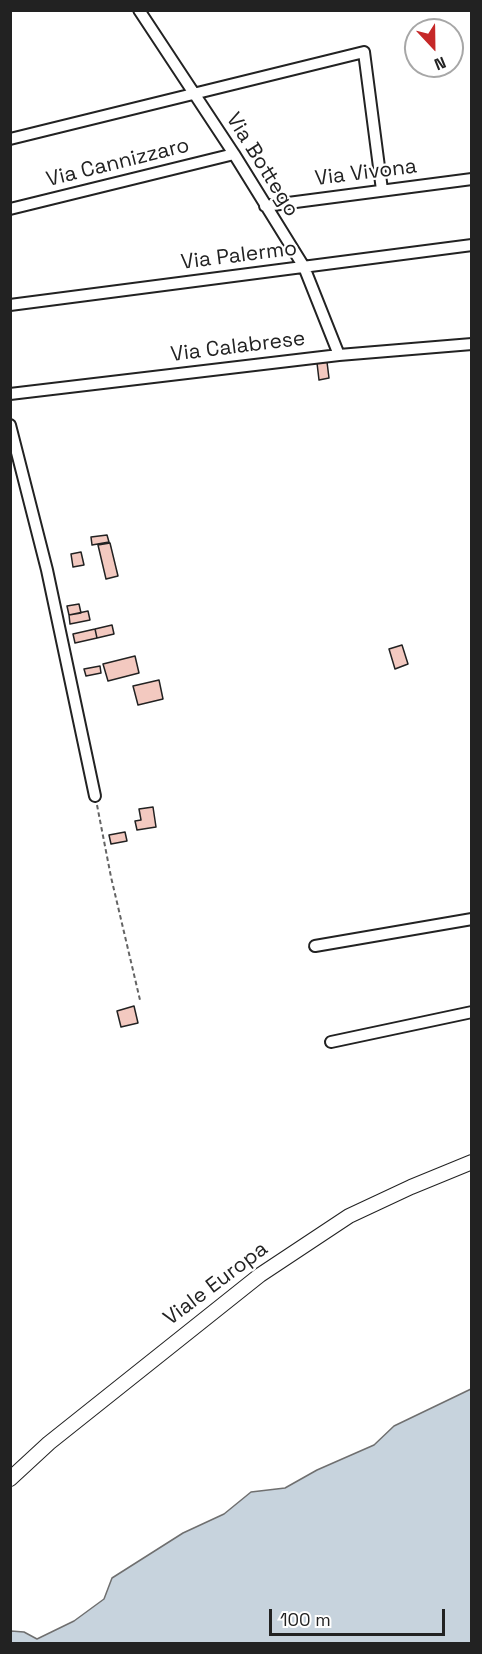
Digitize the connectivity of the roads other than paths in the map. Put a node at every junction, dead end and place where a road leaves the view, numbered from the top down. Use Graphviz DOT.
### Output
graph roads {
  1 [pos="139,10"];
  2 [pos="195,94"];
  3 [pos="10,139"];
  4 [pos="234,154"];
  5 [pos="471,179"];
  6 [pos="382,190"];
  7 [pos="265,206"];
  8 [pos="10,209"];
  9 [pos="471,245"];
  10 [pos="304,267"];
  11 [pos="10,305"];
  12 [pos="471,344"];
  13 [pos="339,354"];
  14 [pos="10,394"];
  15 [pos="10,425"];
  16 [pos="95,796"];
  17 [pos="471,919"];
  18 [pos="315,946"];
  19 [pos="471,1012"];
  20 [pos="331,1042"];
  21 [pos="471,1162"];
  22 [pos="10,1479"];
  1 -- 2 [label="street, Via Bottego"];
  2 -- 3 [label="street"];
  2 -- 4 [label="street, Via Bottego"];
  2 -- 6 [label="street"];
  4 -- 7 [label="street, Via Bottego"];
  4 -- 8 [label="street, Via Cannizzaro"];
  5 -- 6 [label="street, Via Vivona"];
  6 -- 7 [label="street, Via Vivona"];
  7 -- 10 [label="street, Via Bottego"];
  9 -- 10 [label="street, Via Palermo"];
  10 -- 11 [label="street, Via Palermo"];
  10 -- 13 [label="street, Via Bottego"];
  12 -- 13 [label="street, Via Calabrese"];
  13 -- 14 [label="street, Via Calabrese"];
  15 -- 16 [label="street"];
  17 -- 18 [label="street"];
  19 -- 20 [label="street"];
  21 -- 22 [label="street, Viale Europa"];
}
